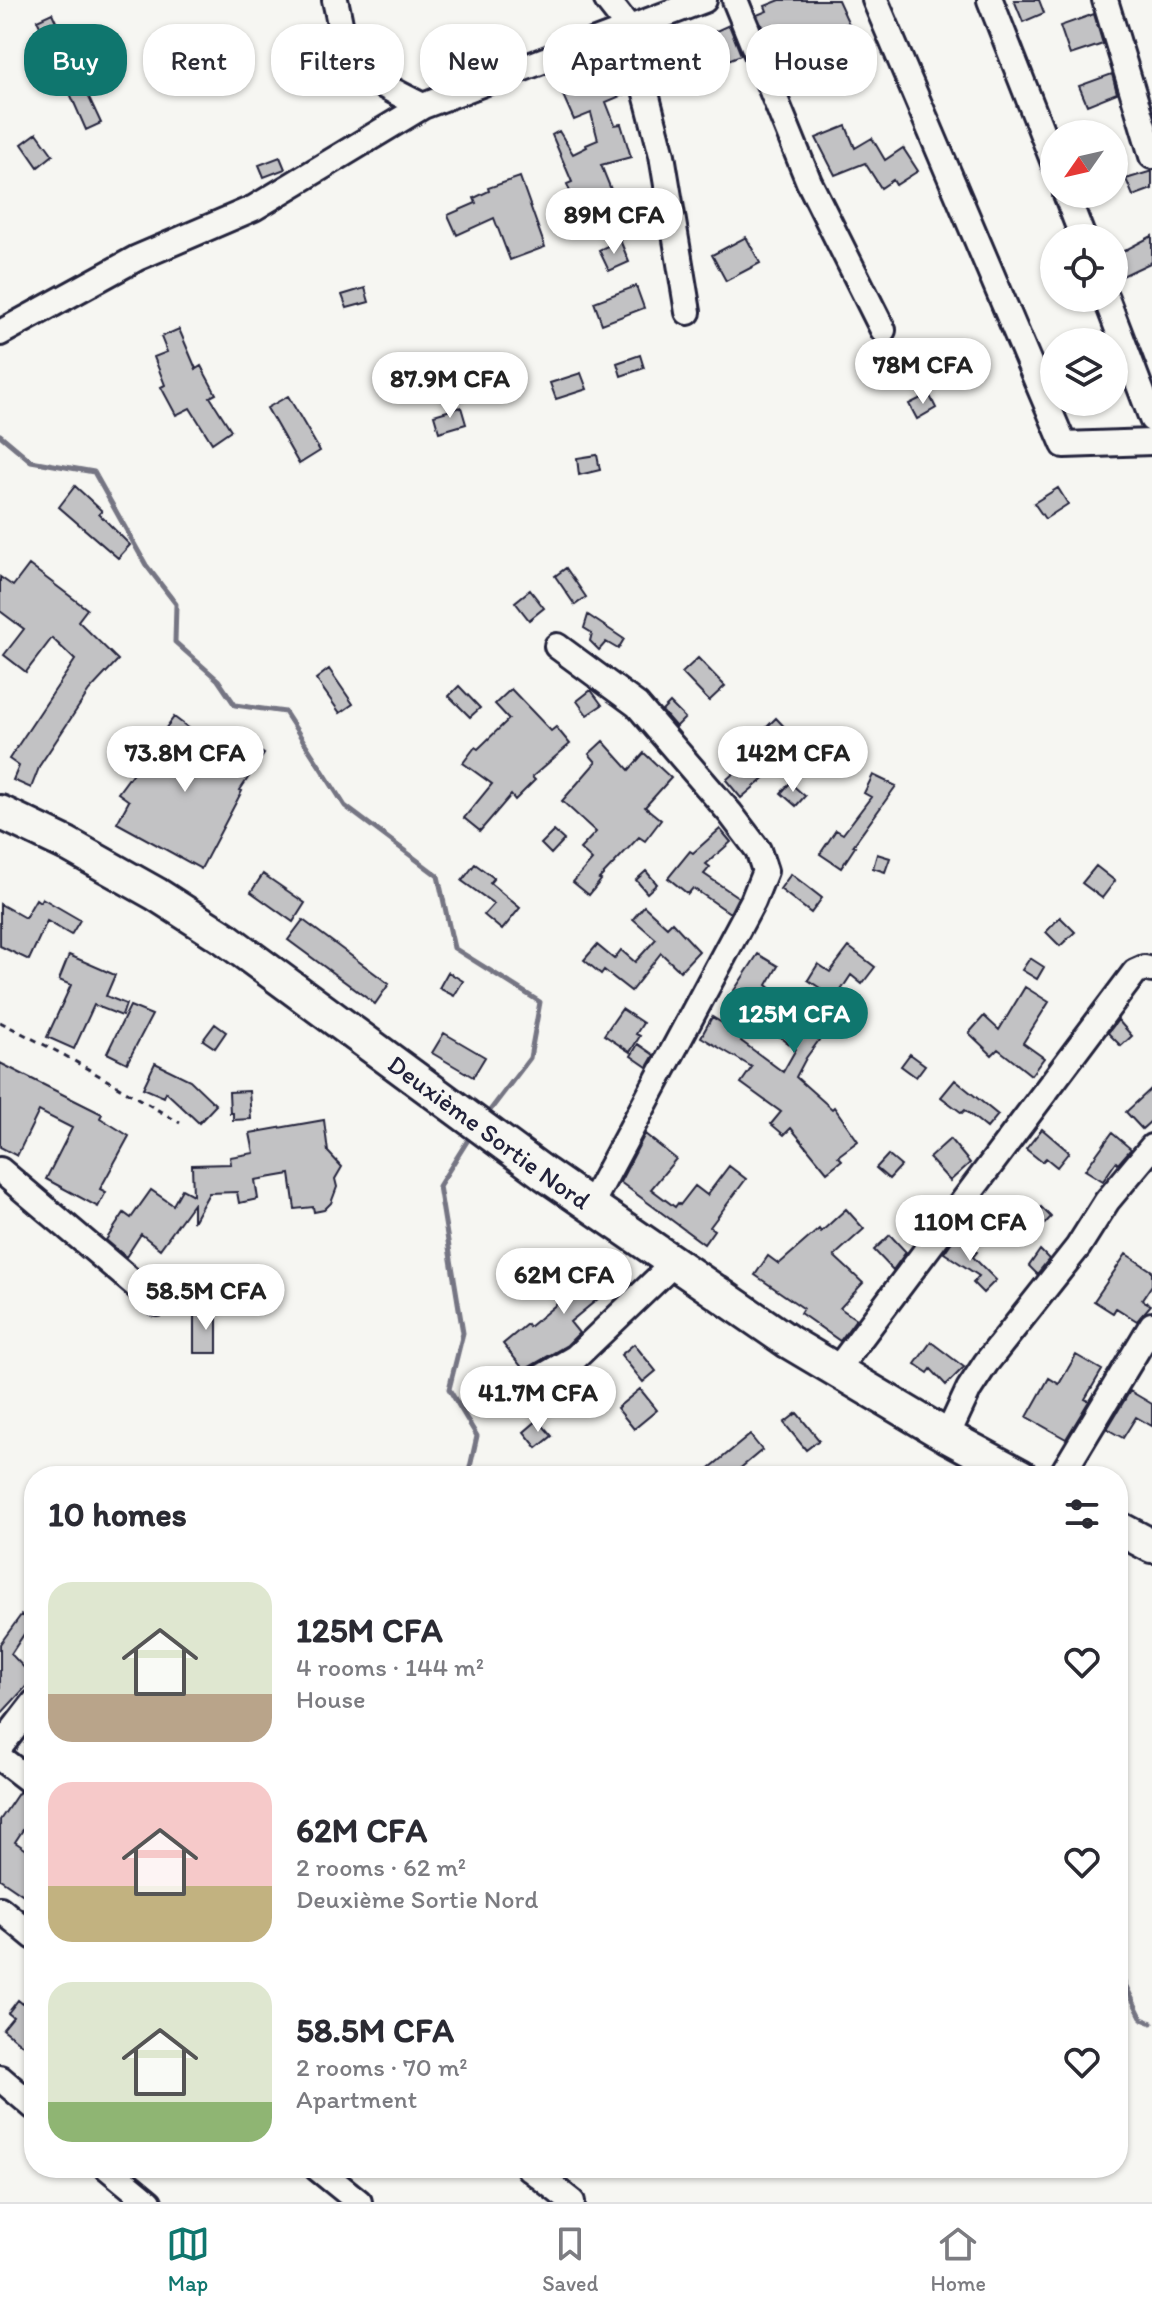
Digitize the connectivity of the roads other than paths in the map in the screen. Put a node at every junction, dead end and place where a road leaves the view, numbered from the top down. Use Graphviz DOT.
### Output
graph roads {
  1 [pos="335,0"];
  2 [pos="607,0"];
  3 [pos="704,0"];
  4 [pos="735,0"];
  5 [pos="875,0"];
  6 [pos="990,0"];
  7 [pos="1105,0"];
  8 [pos="626,24"];
  9 [pos="640,24"];
  10 [pos="543,61"];
  11 [pos="647,96"];
  12 [pos="423,106"];
  13 [pos="1040,127"];
  14 [pos="1152,156"];
  15 [pos="688,312"];
  16 [pos="1111,312"];
  17 [pos="883,330"];
  18 [pos="0,333"];
  19 [pos="1152,419"];
  20 [pos="1152,442"];
  21 [pos="557,646"];
  22 [pos="0,812"];
  23 [pos="1152,970"];
  24 [pos="1152,1147"];
  25 [pos="0,1170"];
  26 [pos="590,1206"];
  27 [pos="674,1263"];
  28 [pos="157,1303"];
  29 [pos="1152,1325"];
  30 [pos="836,1371"];
  31 [pos="523,1388"];
  32 [pos="947,1436"];
  33 [pos="1002,1466"];
  34 [pos="1067,1466"];
  35 [pos="1128,1533"];
  36 [pos="1152,1546"];
  37 [pos="24,1716"];
  38 [pos="0,1747"];
  39 [pos="0,1758"];
  40 [pos="24,1776"];
  41 [pos="0,1909"];
  42 [pos="24,1929"];
  43 [pos="0,2078"];
  44 [pos="24,2098"];
  45 [pos="120,2178"];
  46 [pos="329,2178"];
  47 [pos="542,2178"];
  48 [pos="149,2202"];
  49 [pos="359,2202"];
  50 [pos="572,2202"];
  1 -- 12 [label="street"];
  2 -- 8 [label="street"];
  3 -- 9 [label="street"];
  4 -- 17 [label="street"];
  5 -- 20 [label="street"];
  6 -- 13 [label="street"];
  7 -- 14 [label="street"];
  10 -- 12 [label="street"];
  11 -- 15 [label="street"];
  12 -- 18 [label="street"];
  16 -- 19 [label="street"];
  21 -- 26 [label="street"];
  22 -- 26 [label="main road, Deuxième Sortie Nord"];
  23 -- 30 [label="street"];
  24 -- 32 [label="street"];
  25 -- 28 [label="street"];
  26 -- 27 [label="main road, Deuxième Sortie Nord"];
  27 -- 30 [label="main road, Deuxième Sortie Nord"];
  27 -- 31 [label="street"];
  29 -- 34 [label="street"];
  30 -- 32 [label="main road, Deuxième Sortie Nord"];
  32 -- 33 [label="main road, Deuxième Sortie Nord"];
  35 -- 36 [label="main road"];
  37 -- 38 [label="street"];
  39 -- 40 [label="street"];
  41 -- 42 [label="street"];
  43 -- 44 [label="street"];
  45 -- 48 [label="street"];
  46 -- 49 [label="street"];
  47 -- 50 [label="street"];
}
